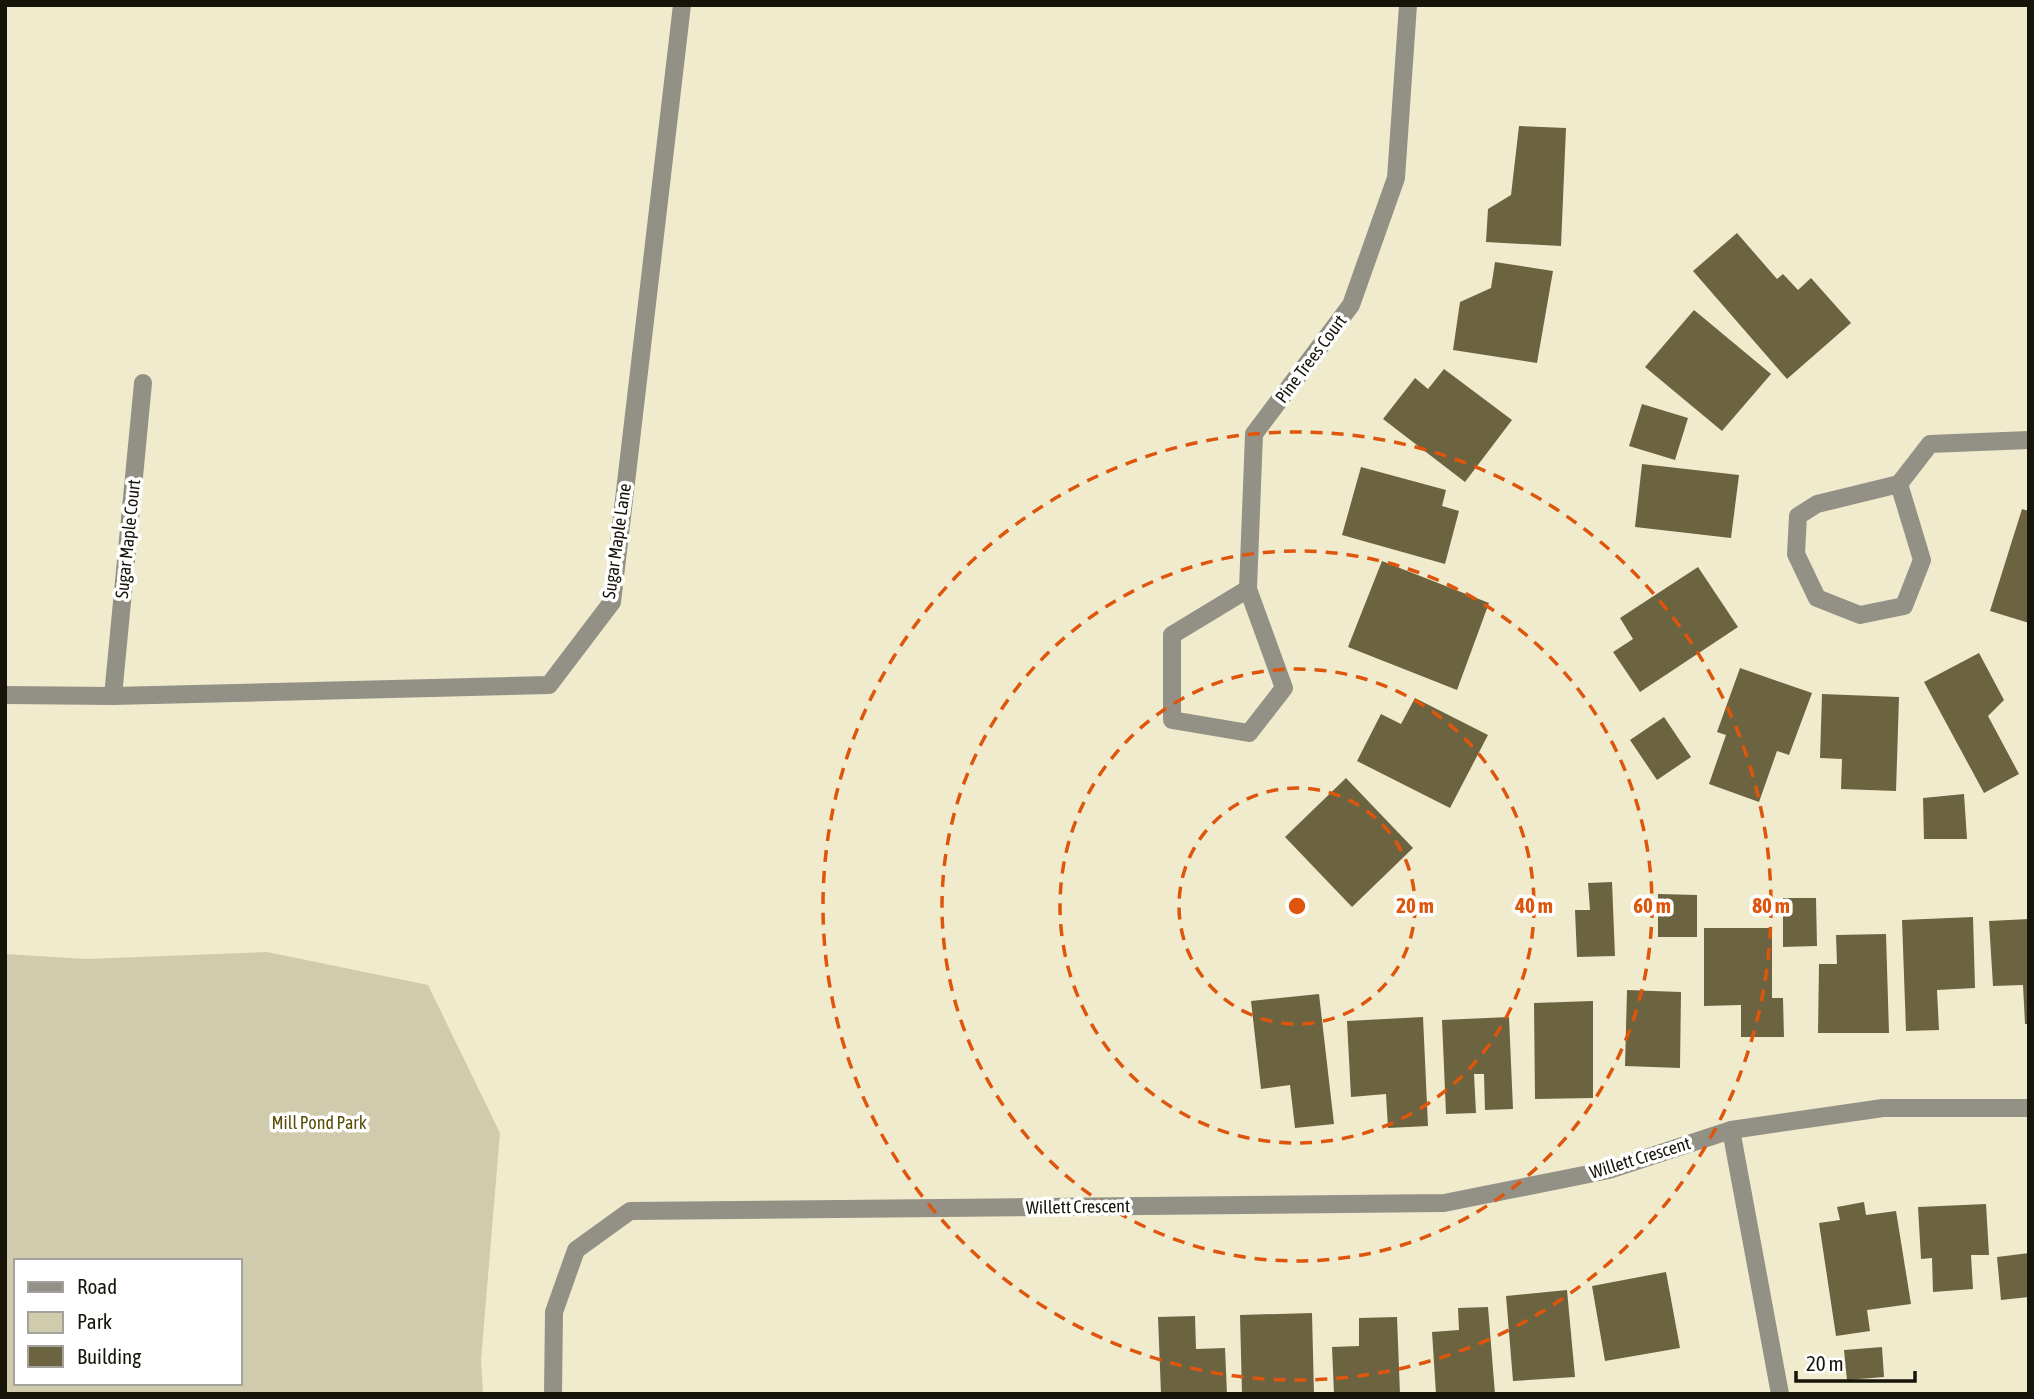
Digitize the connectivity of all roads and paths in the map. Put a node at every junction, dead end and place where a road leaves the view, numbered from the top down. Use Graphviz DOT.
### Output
graph roads {
  1 [pos="682,5"];
  2 [pos="1408,5"];
  3 [pos="143,383"];
  4 [pos="2029,440"];
  5 [pos="1899,484"];
  6 [pos="1248,589"];
  7 [pos="5,695"];
  8 [pos="113,696"];
  9 [pos="2029,1108"];
  10 [pos="1731,1129"];
  11 [pos="553,1394"];
  12 [pos="1780,1394"];
  1 -- 8 [label="street, Sugar Maple Lane"];
  2 -- 6 [label="street, Pine Trees Court"];
  3 -- 8 [label="street, Sugar Maple Court"];
  4 -- 5 [label="street"];
  5 -- 5 [label="street"];
  6 -- 6 [label="street, Pine Trees Court"];
  7 -- 8 [label="street, Sugar Maple Lane"];
  9 -- 10 [label="street, Willett Crescent"];
  10 -- 11 [label="street, Willett Crescent"];
  10 -- 12 [label="street"];
}
